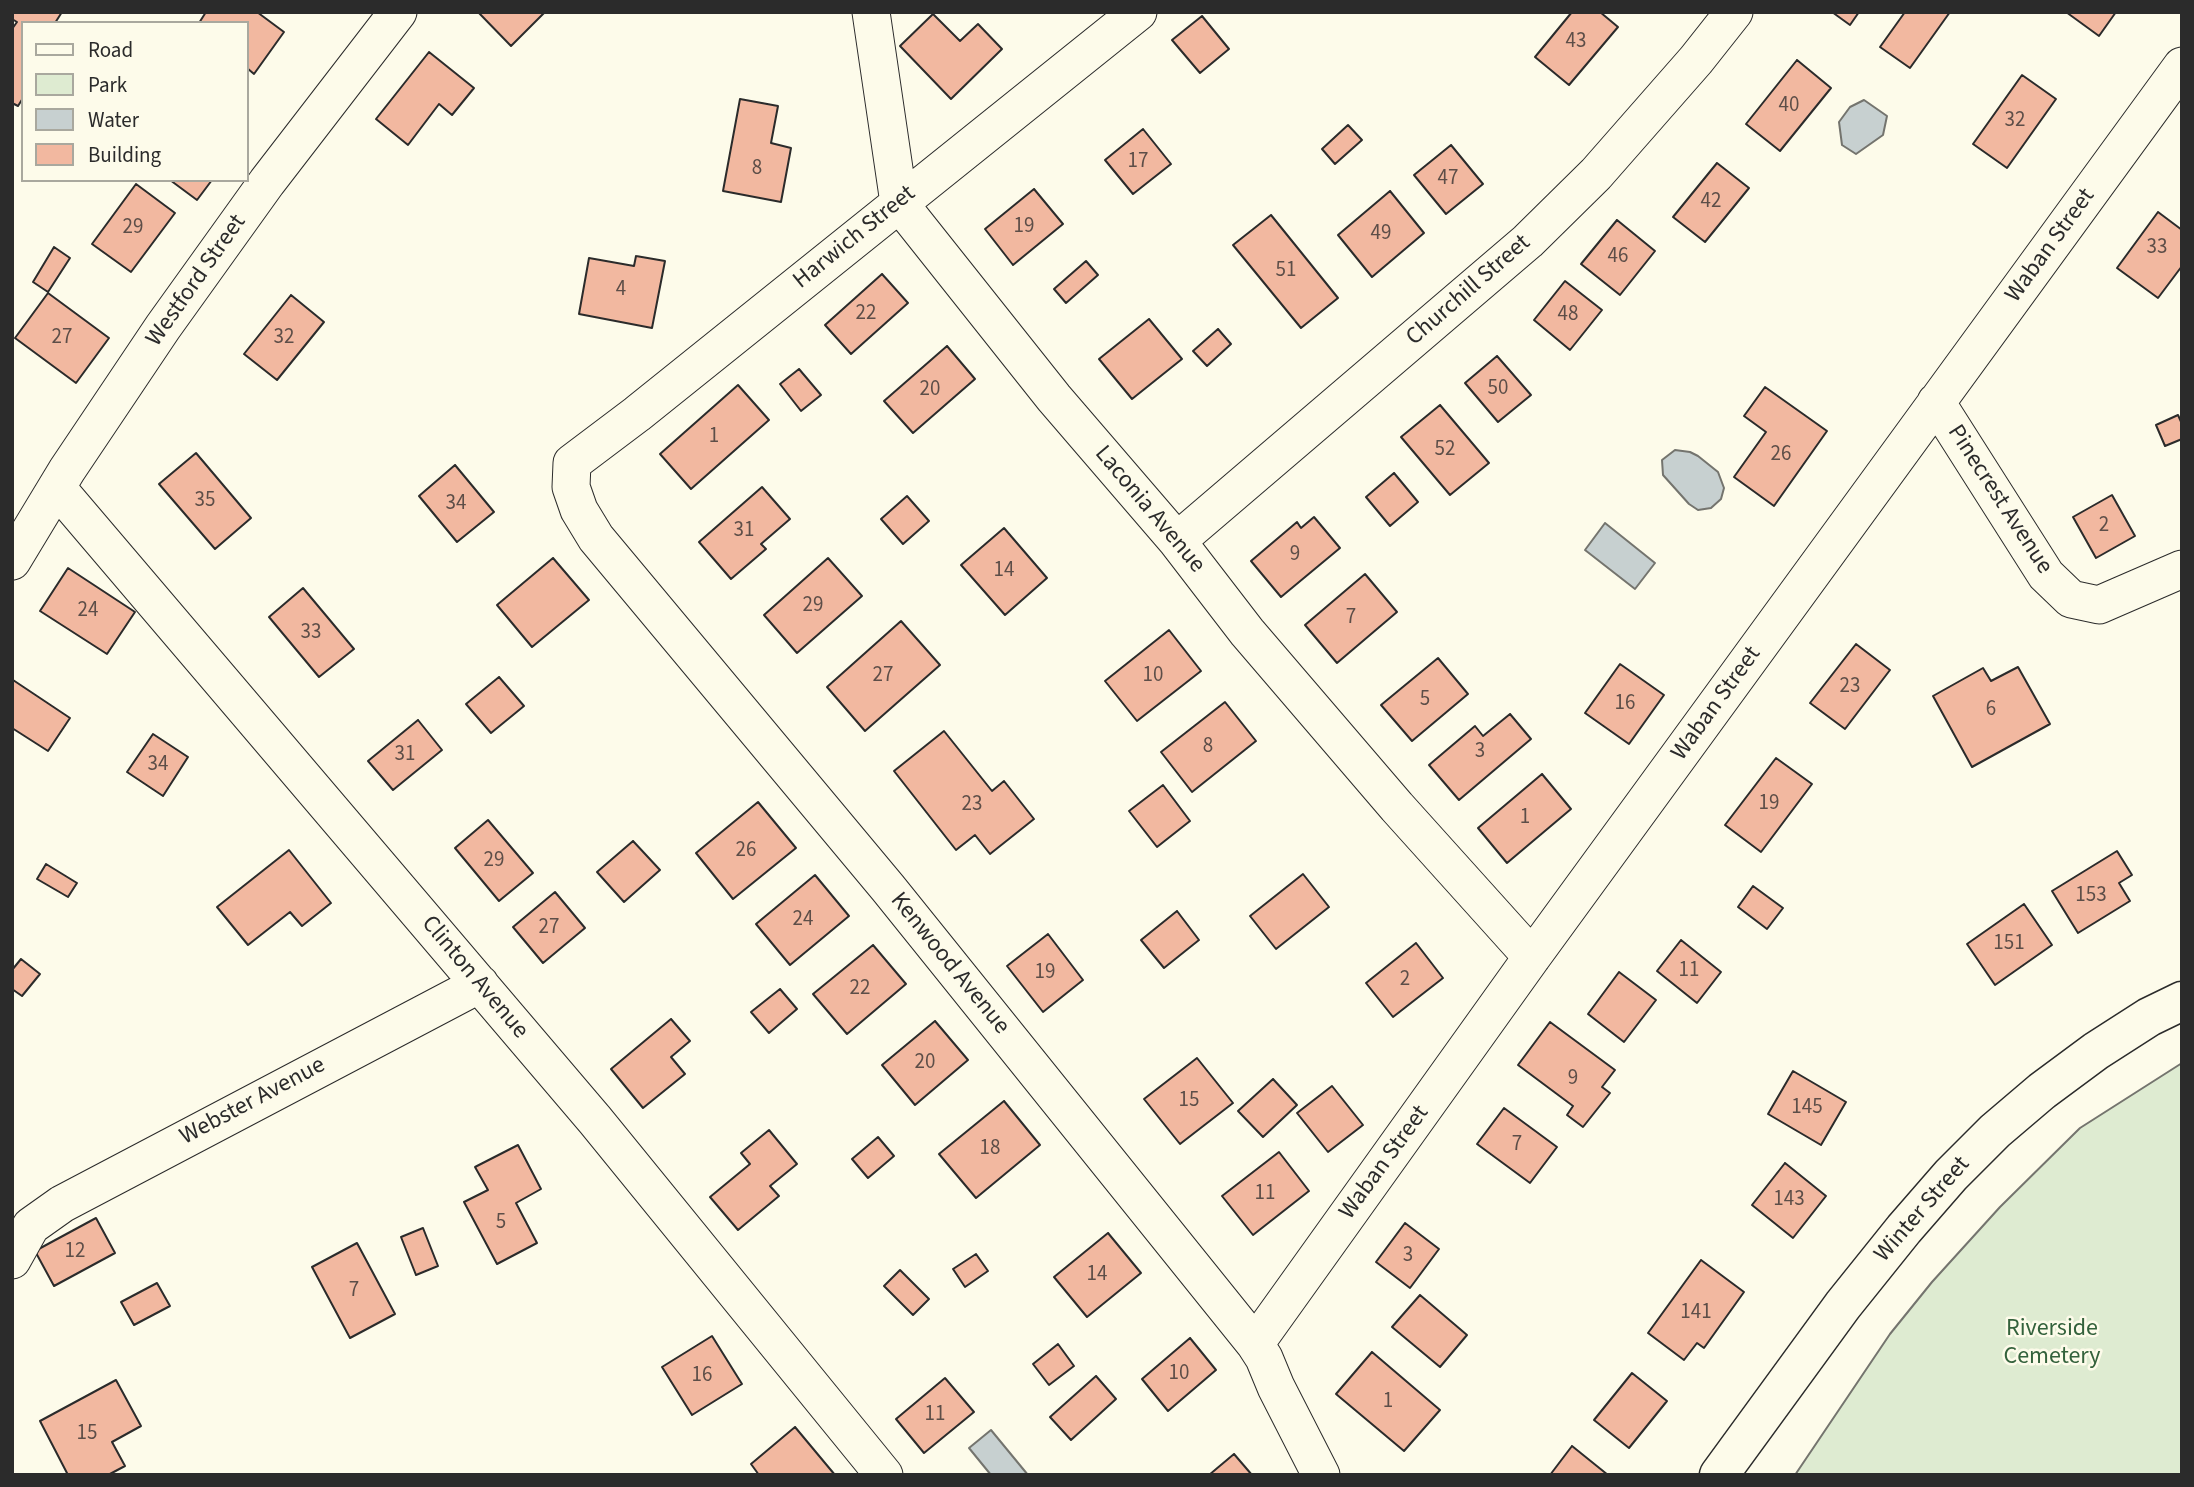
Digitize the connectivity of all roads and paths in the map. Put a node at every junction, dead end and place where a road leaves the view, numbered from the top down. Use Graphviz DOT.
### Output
graph roads {
  1 [pos="398,12"];
  2 [pos="871,12"];
  3 [pos="1138,12"];
  4 [pos="1734,12"];
  5 [pos="2182,66"];
  6 [pos="900,203"];
  7 [pos="1936,402"];
  8 [pos="572,463"];
  9 [pos="57,488"];
  10 [pos="1177,541"];
  11 [pos="12,561"];
  12 [pos="2182,569"];
  13 [pos="1532,957"];
  14 [pos="480,984"];
  15 [pos="2182,1001"];
  16 [pos="12,1260"];
  17 [pos="1255,1344"];
  18 [pos="884,1475"];
  19 [pos="1321,1475"];
  20 [pos="1719,1475"];
  1 -- 9 [label="street, Westford Street"];
  2 -- 6 [label="street, Laconia Avenue"];
  3 -- 6 [label="street, Harwich Street"];
  4 -- 10 [label="street, Churchill Street"];
  5 -- 7 [label="street, Waban Street"];
  6 -- 8 [label="street, Harwich Street"];
  6 -- 10 [label="street, Laconia Avenue"];
  7 -- 12 [label="street, Pinecrest Avenue"];
  7 -- 13 [label="street, Waban Street"];
  8 -- 17 [label="street, Kenwood Avenue"];
  9 -- 11 [label="street, Westford Street"];
  9 -- 14 [label="street, Clinton Avenue"];
  10 -- 13 [label="street, Laconia Avenue"];
  13 -- 17 [label="street, Waban Street"];
  14 -- 16 [label="street, Webster Avenue"];
  14 -- 18 [label="street, Clinton Avenue"];
  15 -- 20 [label="main road, Winter Street"];
  17 -- 19 [label="street, Kenwood Avenue"];
}
